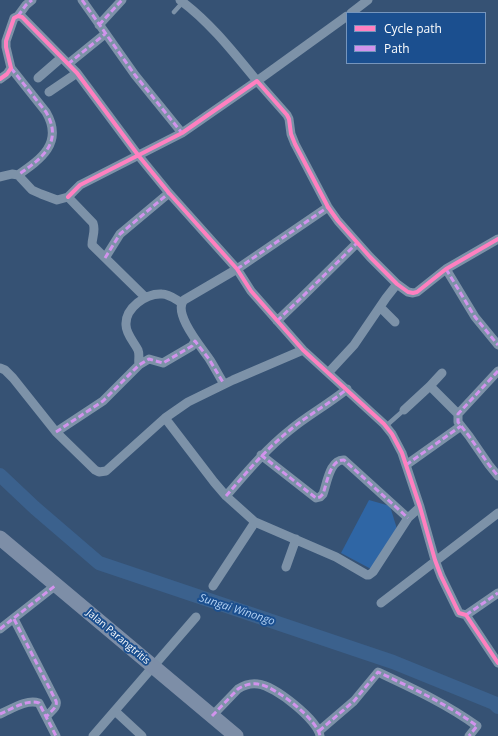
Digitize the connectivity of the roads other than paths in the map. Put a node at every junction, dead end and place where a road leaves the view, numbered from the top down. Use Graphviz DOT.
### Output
graph roads {
  1 [pos="32,0"];
  2 [pos="82,0"];
  3 [pos="122,0"];
  4 [pos="368,0"];
  5 [pos="182,1"];
  6 [pos="174,12"];
  7 [pos="352,12"];
  8 [pos="18,16"];
  9 [pos="346,17"];
  10 [pos="99,25"];
  11 [pos="0,29"];
  12 [pos="9,32"];
  13 [pos="105,34"];
  14 [pos="65,61"];
  15 [pos="11,68"];
  16 [pos="77,74"];
  17 [pos="38,78"];
  18 [pos="0,79"];
  19 [pos="257,82"];
  20 [pos="49,92"];
  21 [pos="182,133"];
  22 [pos="138,155"];
  23 [pos="18,175"];
  24 [pos="0,177"];
  25 [pos="169,193"];
  26 [pos="68,197"];
  27 [pos="328,207"];
  28 [pos="497,241"];
  29 [pos="357,243"];
  30 [pos="105,258"];
  31 [pos="237,269"];
  32 [pos="446,269"];
  33 [pos="397,284"];
  34 [pos="145,297"];
  35 [pos="182,302"];
  36 [pos="380,306"];
  37 [pos="277,321"];
  38 [pos="395,322"];
  39 [pos="195,341"];
  40 [pos="498,345"];
  41 [pos="302,350"];
  42 [pos="139,365"];
  43 [pos="0,368"];
  44 [pos="498,371"];
  45 [pos="328,372"];
  46 [pos="442,373"];
  47 [pos="224,384"];
  48 [pos="430,386"];
  49 [pos="348,389"];
  50 [pos="404,410"];
  51 [pos="458,414"];
  52 [pos="165,418"];
  53 [pos="386,426"];
  54 [pos="461,426"];
  55 [pos="56,432"];
  56 [pos="261,456"];
  57 [pos="406,465"];
  58 [pos="498,476"];
  59 [pos="226,496"];
  60 [pos="420,506"];
  61 [pos="498,513"];
  62 [pos="408,518"];
  63 [pos="256,522"];
  64 [pos="0,538"];
  65 [pos="296,539"];
  66 [pos="435,560"];
  67 [pos="286,567"];
  68 [pos="56,585"];
  69 [pos="213,586"];
  70 [pos="498,593"];
  71 [pos="381,603"];
  72 [pos="466,615"];
  73 [pos="196,617"];
  74 [pos="14,619"];
  75 [pos="0,629"];
  76 [pos="498,663"];
  77 [pos="153,666"];
  78 [pos="115,711"];
  79 [pos="0,714"];
  80 [pos="47,716"];
  81 [pos="212,716"];
  82 [pos="320,733"];
  83 [pos="56,736"];
  84 [pos="93,736"];
  85 [pos="142,736"];
  86 [pos="236,736"];
  87 [pos="469,736"];
  1 -- 8 [label="street"];
  2 -- 10 [label="street"];
  3 -- 10 [label="street"];
  4 -- 7 [label="street"];
  5 -- 6 [label="lane"];
  5 -- 19 [label="street"];
  8 -- 12 [label="street"];
  8 -- 14 [label="street"];
  9 -- 19 [label="street"];
  10 -- 13 [label="street"];
  11 -- 12 [label="street"];
  12 -- 15 [label="street"];
  13 -- 14 [label="street"];
  13 -- 21 [label="street"];
  14 -- 16 [label="street"];
  14 -- 17 [label="street"];
  15 -- 18 [label="street"];
  15 -- 23 [label="street"];
  16 -- 20 [label="street"];
  16 -- 22 [label="street"];
  19 -- 21 [label="street"];
  19 -- 27 [label="street"];
  21 -- 22 [label="street"];
  22 -- 25 [label="street"];
  22 -- 26 [label="street"];
  23 -- 24 [label="street"];
  23 -- 26 [label="street"];
  25 -- 30 [label="street"];
  25 -- 31 [label="street"];
  26 -- 30 [label="street"];
  27 -- 29 [label="street"];
  27 -- 31 [label="street"];
  28 -- 32 [label="street"];
  29 -- 33 [label="street"];
  29 -- 37 [label="street"];
  30 -- 34 [label="street"];
  31 -- 35 [label="street"];
  31 -- 37 [label="street"];
  32 -- 33 [label="street"];
  32 -- 40 [label="street"];
  33 -- 36 [label="street"];
  34 -- 35 [label="street"];
  34 -- 42 [label="street"];
  35 -- 39 [label="street"];
  36 -- 38 [label="street"];
  36 -- 45 [label="street"];
  37 -- 41 [label="street"];
  39 -- 42 [label="street"];
  39 -- 47 [label="street"];
  41 -- 45 [label="street"];
  41 -- 47 [label="street"];
  42 -- 55 [label="street"];
  43 -- 55 [label="street"];
  44 -- 51 [label="street"];
  45 -- 49 [label="street"];
  46 -- 48 [label="street"];
  47 -- 52 [label="street"];
  48 -- 50 [label="street"];
  48 -- 51 [label="street"];
  49 -- 53 [label="street"];
  49 -- 56 [label="street"];
  50 -- 53 [label="lane"];
  51 -- 54 [label="street"];
  52 -- 55 [label="street"];
  52 -- 59 [label="street"];
  53 -- 57 [label="street"];
  54 -- 57 [label="street"];
  54 -- 58 [label="street"];
  56 -- 59 [label="street"];
  56 -- 62 [label="street"];
  57 -- 60 [label="street"];
  59 -- 63 [label="street"];
  60 -- 62 [label="street"];
  60 -- 66 [label="street"];
  61 -- 66 [label="street"];
  62 -- 65 [label="street"];
  63 -- 65 [label="street"];
  63 -- 69 [label="street"];
  64 -- 68 [label="main road, Jalan Parangtritis"];
  65 -- 67 [label="street"];
  66 -- 71 [label="street"];
  66 -- 72 [label="street"];
  68 -- 74 [label="street"];
  68 -- 77 [label="main road, Jalan Parangtritis"];
  70 -- 72 [label="street"];
  72 -- 76 [label="street"];
  73 -- 77 [label="street"];
  74 -- 75 [label="street"];
  74 -- 80 [label="street"];
  77 -- 78 [label="street"];
  77 -- 81 [label="main road, Jalan Parangtritis"];
  78 -- 84 [label="street"];
  78 -- 85 [label="street"];
  79 -- 80 [label="street"];
  80 -- 83 [label="street"];
  81 -- 82 [label="street"];
  81 -- 86 [label="main road, Jalan Parangtritis"];
  82 -- 87 [label="street"];
}
